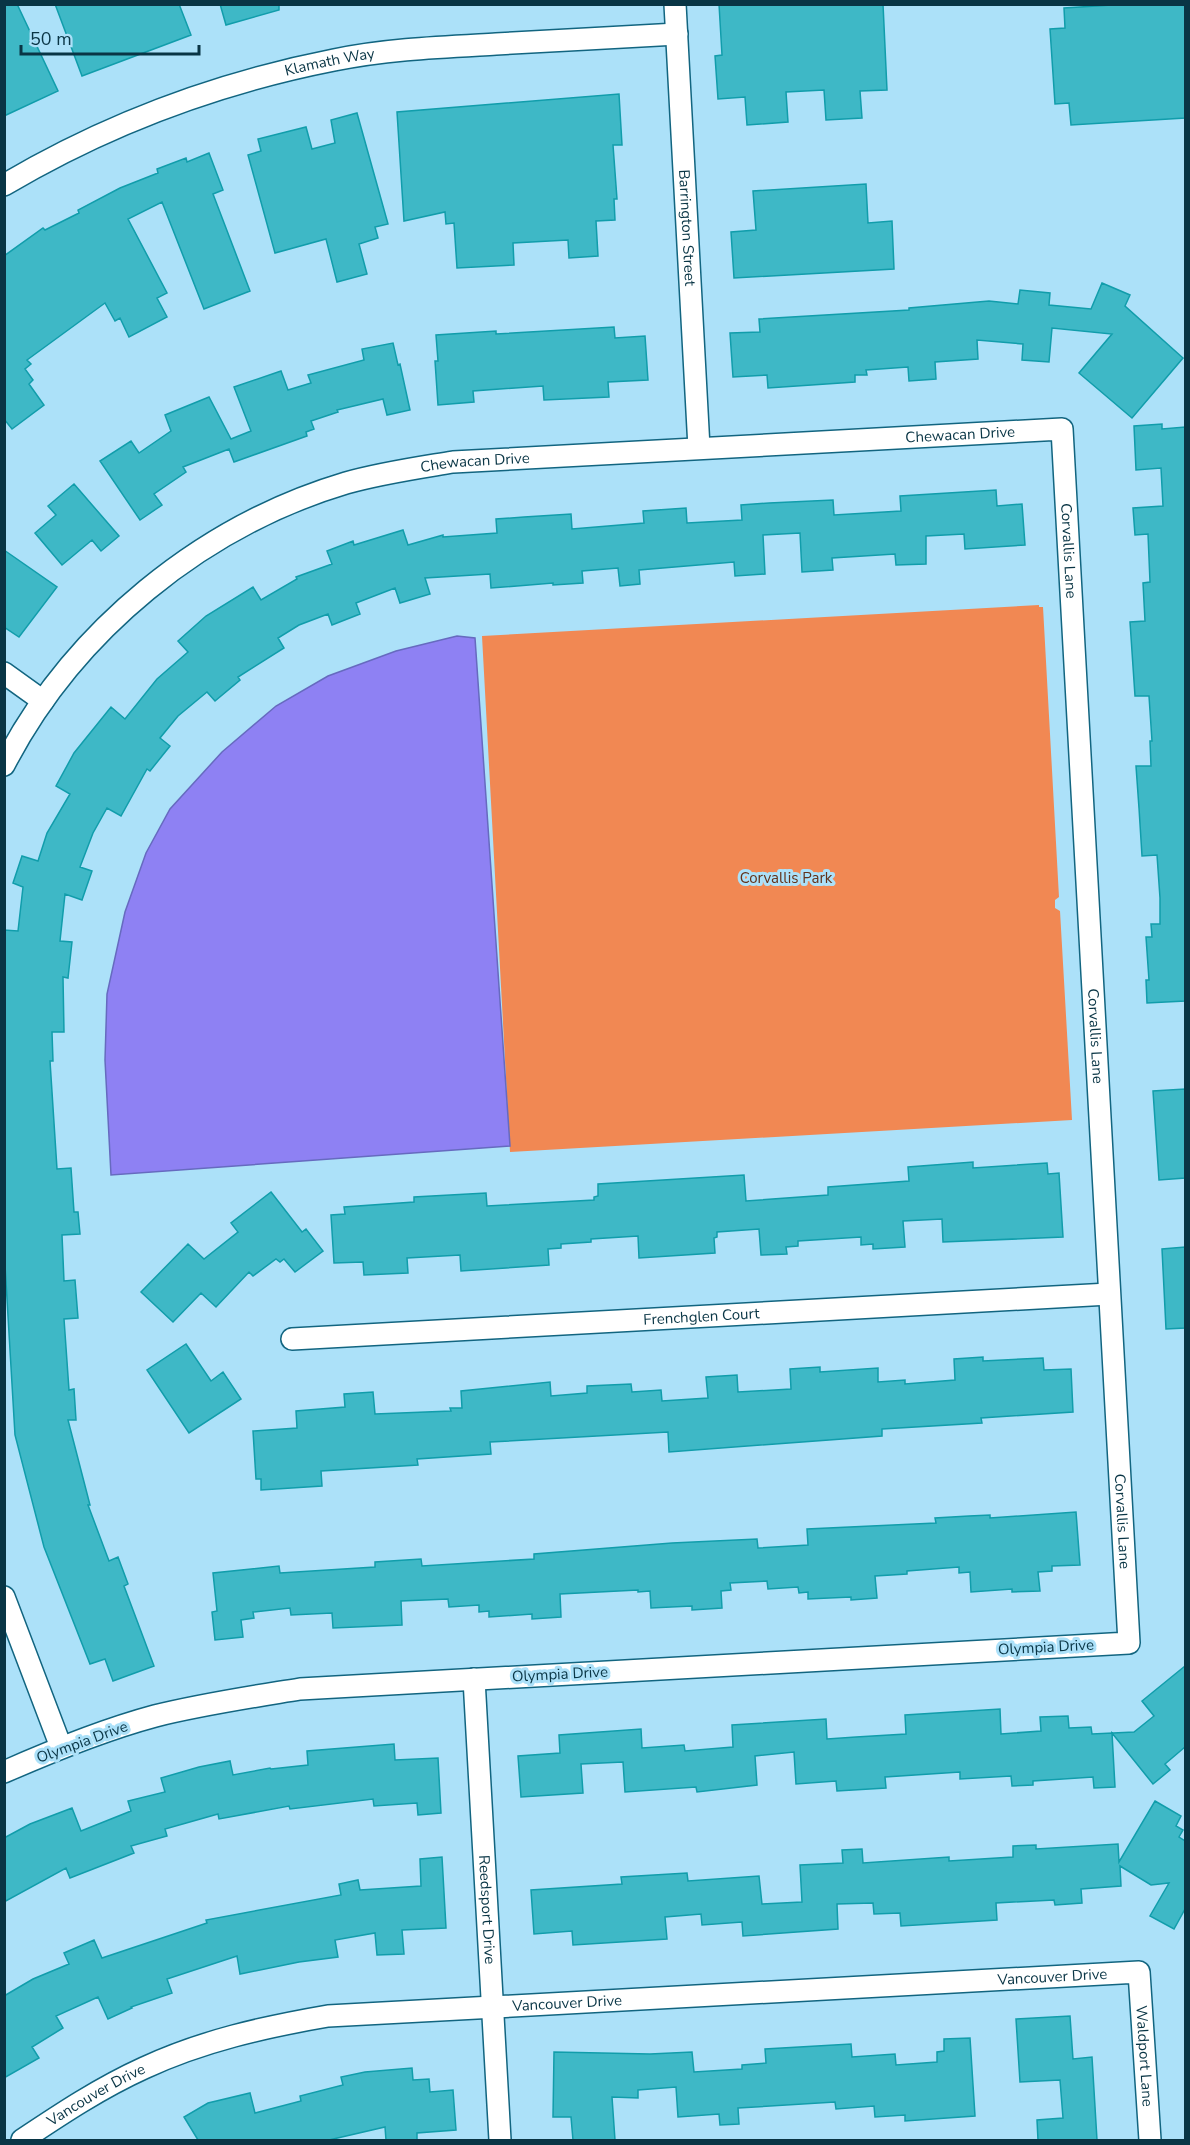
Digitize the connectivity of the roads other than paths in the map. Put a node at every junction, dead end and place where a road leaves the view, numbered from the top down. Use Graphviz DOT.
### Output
graph roads {
  1 [pos="675,4"];
  2 [pos="677,34"];
  3 [pos="4,184"];
  4 [pos="1062,429"];
  5 [pos="699,448"];
  6 [pos="4,674"];
  7 [pos="43,701"];
  8 [pos="4,765"];
  9 [pos="1109,1294"];
  10 [pos="292,1339"];
  11 [pos="4,1597"];
  12 [pos="1129,1643"];
  13 [pos="474,1679"];
  14 [pos="62,1747"];
  15 [pos="4,1772"];
  16 [pos="1139,1972"];
  17 [pos="492,2006"];
  18 [pos="22,2140"];
  19 [pos="500,2140"];
  20 [pos="1150,2140"];
  1 -- 2 [label="street, Barrington Street"];
  2 -- 3 [label="street, Klamath Way"];
  2 -- 5 [label="street, Barrington Street"];
  4 -- 5 [label="street, Chewacan Drive"];
  4 -- 9 [label="street, Corvallis Lane"];
  5 -- 7 [label="street, Chewacan Drive"];
  6 -- 7 [label="street"];
  7 -- 8 [label="street, Chewacan Drive"];
  9 -- 10 [label="street, Frenchglen Court"];
  9 -- 12 [label="street, Corvallis Lane"];
  11 -- 14 [label="street"];
  12 -- 13 [label="street, Olympia Drive"];
  13 -- 14 [label="street, Olympia Drive"];
  13 -- 17 [label="street, Reedsport Drive"];
  14 -- 15 [label="street, Olympia Drive"];
  16 -- 17 [label="street, Vancouver Drive"];
  16 -- 20 [label="street, Waldport Lane"];
  17 -- 18 [label="street, Vancouver Drive"];
  17 -- 19 [label="street, Reedsport Drive"];
}
